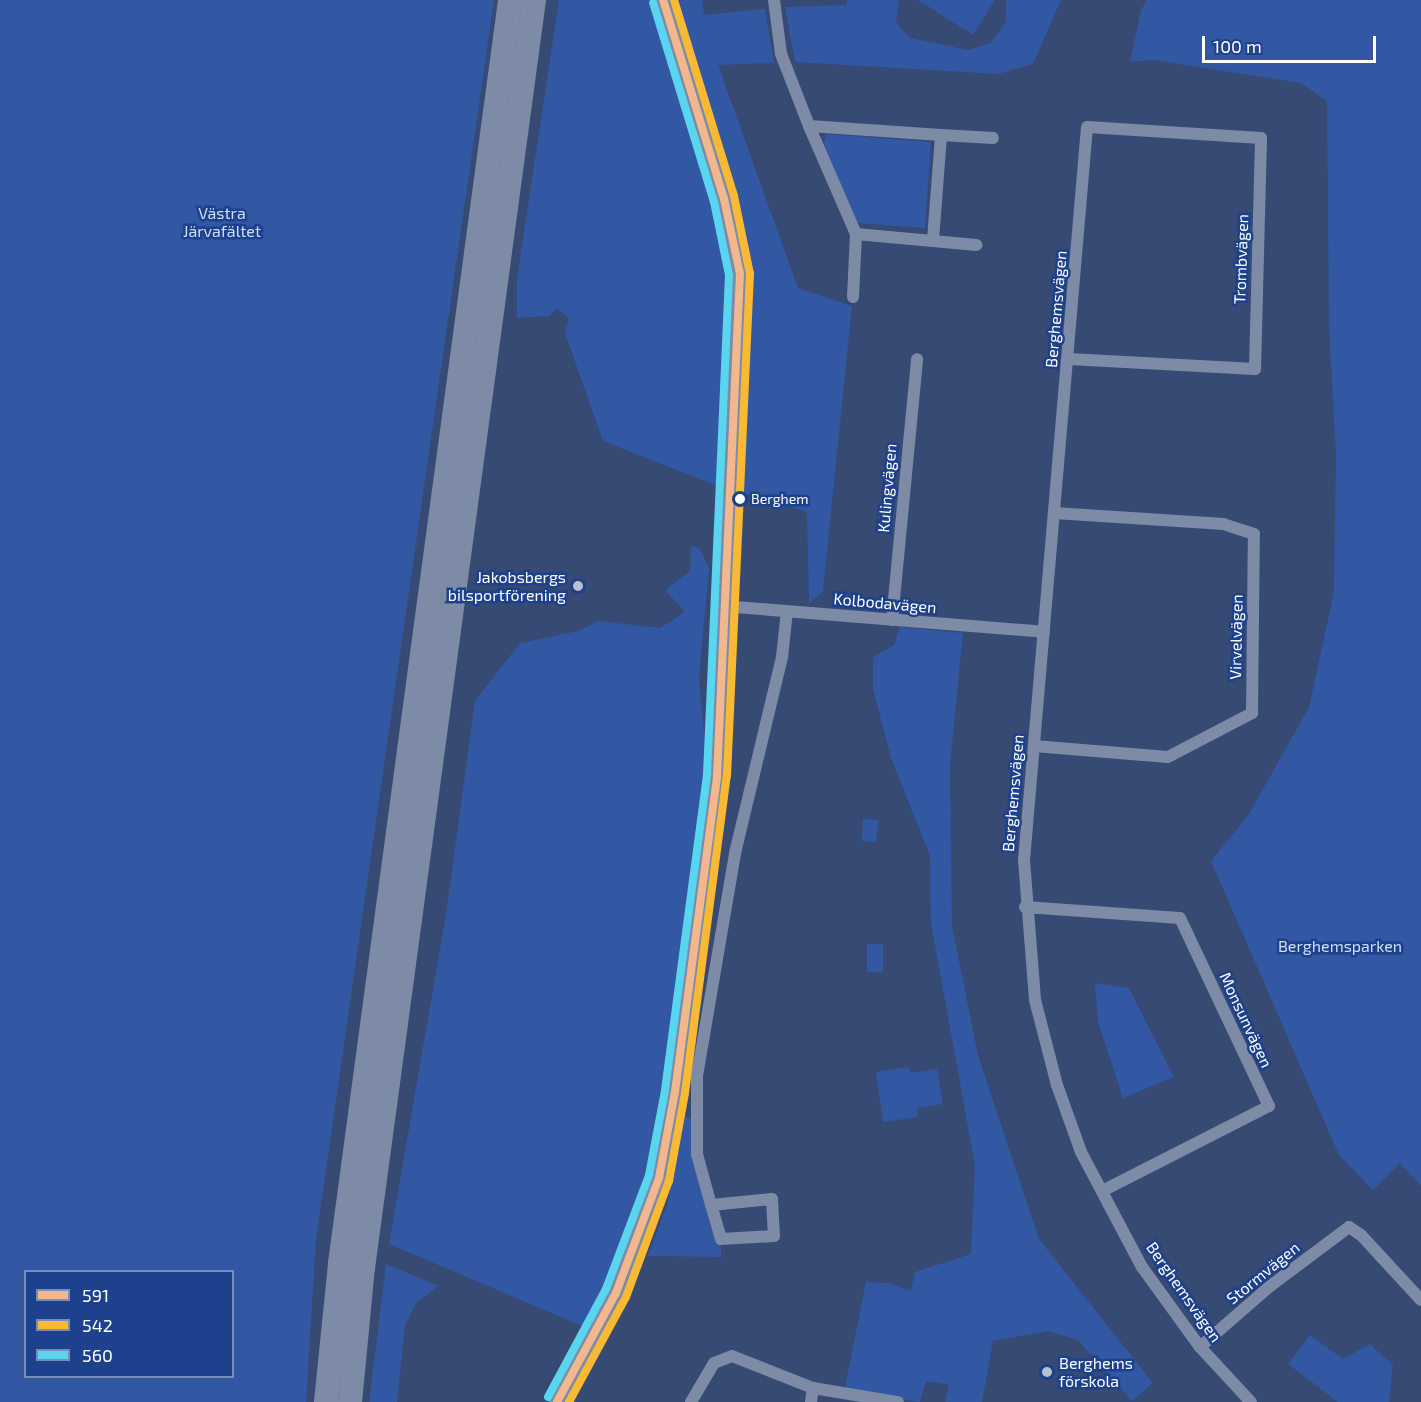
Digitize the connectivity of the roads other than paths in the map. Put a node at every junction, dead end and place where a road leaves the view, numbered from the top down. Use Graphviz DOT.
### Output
graph roads {
  1 [pos="510,0"];
  2 [pos="534,0"];
  3 [pos="663,0"];
  4 [pos="774,0"];
  5 [pos="809,126"];
  6 [pos="1088,127"];
  7 [pos="941,135"];
  8 [pos="993,138"];
  9 [pos="856,234"];
  10 [pos="933,240"];
  11 [pos="977,245"];
  12 [pos="853,297"];
  13 [pos="917,359"];
  14 [pos="1069,359"];
  15 [pos="1054,513"];
  16 [pos="723,606"];
  17 [pos="787,611"];
  18 [pos="892,620"];
  19 [pos="1044,632"];
  20 [pos="1034,746"];
  21 [pos="1025,907"];
  22 [pos="1102,1191"];
  23 [pos="711,1205"];
  24 [pos="1421,1300"];
  25 [pos="1200,1347"];
  26 [pos="813,1388"];
  27 [pos="326,1402"];
  28 [pos="350,1402"];
  29 [pos="556,1402"];
  30 [pos="691,1402"];
  31 [pos="812,1402"];
  32 [pos="898,1402"];
  33 [pos="1251,1402"];
  1 -- 27 [label="highway"];
  2 -- 28 [label="highway"];
  3 -- 16 [label="street"];
  4 -- 5 [label="street"];
  5 -- 7 [label="street"];
  5 -- 9 [label="street"];
  6 -- 14 [label="street, Berghemsvägen"];
  6 -- 14 [label="street, Trombvägen"];
  7 -- 8 [label="street"];
  7 -- 10 [label="street"];
  9 -- 10 [label="street"];
  9 -- 12 [label="street"];
  10 -- 11 [label="street"];
  13 -- 18 [label="street, Kulingvägen"];
  14 -- 15 [label="street, Berghemsvägen"];
  15 -- 19 [label="street, Berghemsvägen"];
  15 -- 20 [label="street, Virvelvägen"];
  16 -- 17 [label="street, Kolbodavägen"];
  16 -- 29 [label="street"];
  17 -- 18 [label="street, Kolbodavägen"];
  17 -- 23 [label="street"];
  18 -- 19 [label="street, Kolbodavägen"];
  19 -- 20 [label="street, Berghemsvägen"];
  20 -- 21 [label="street, Berghemsvägen"];
  21 -- 22 [label="street, Berghemsvägen"];
  21 -- 22 [label="street, Monsunvägen"];
  22 -- 25 [label="street, Berghemsvägen"];
  23 -- 23 [label="street"];
  24 -- 25 [label="street, Stormvägen"];
  25 -- 33 [label="street, Berghemsvägen"];
  26 -- 30 [label="street"];
  26 -- 31 [label="street"];
  26 -- 32 [label="street"];
}
